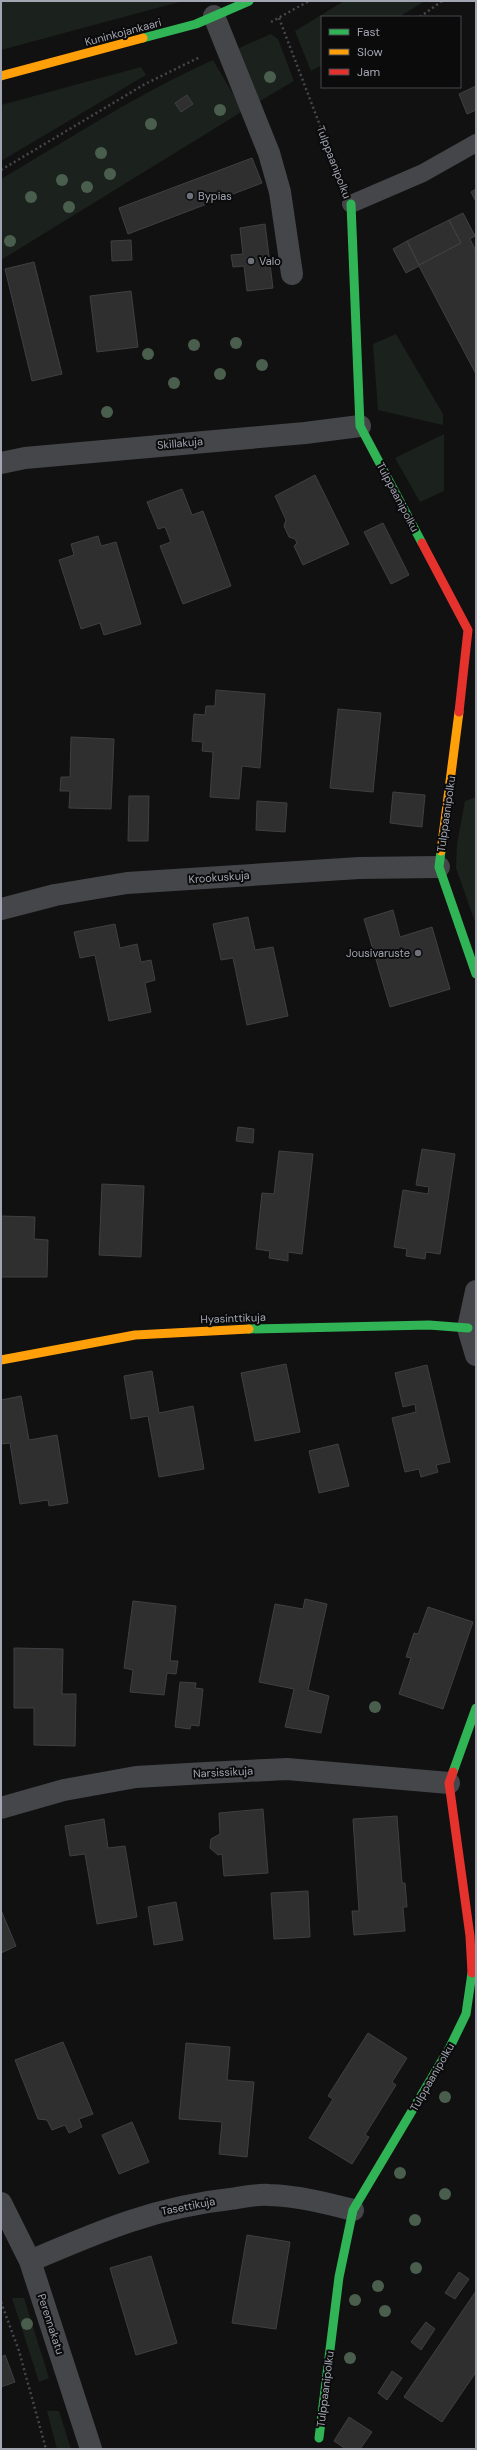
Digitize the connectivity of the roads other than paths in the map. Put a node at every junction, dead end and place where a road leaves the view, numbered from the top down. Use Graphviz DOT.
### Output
graph roads {
  1 [pos="248,1"];
  2 [pos="214,16"];
  3 [pos="1,76"];
  4 [pos="476,144"];
  5 [pos="351,204"];
  6 [pos="292,274"];
  7 [pos="360,426"];
  8 [pos="1,463"];
  9 [pos="439,867"];
  10 [pos="1,909"];
  11 [pos="476,974"];
  12 [pos="476,1291"];
  13 [pos="468,1328"];
  14 [pos="476,1355"];
  15 [pos="1,1360"];
  16 [pos="476,1708"];
  17 [pos="448,1783"];
  18 [pos="1,1808"];
  19 [pos="1,2203"];
  20 [pos="353,2210"];
  21 [pos="30,2261"];
  22 [pos="319,2438"];
  23 [pos="91,2449"];
  1 -- 2 [label="street, Kuninkojankaari"];
  2 -- 3 [label="street, Kuninkojankaari"];
  2 -- 6 [label="street"];
  4 -- 5 [label="lane"];
  5 -- 7 [label="street, Tulppaanipolku"];
  7 -- 8 [label="street, Skillakuja"];
  7 -- 9 [label="street, Tulppaanipolku"];
  9 -- 10 [label="street, Krookuskuja"];
  9 -- 11 [label="street, Tulppaanipolku"];
  12 -- 13 [label="street"];
  13 -- 14 [label="street"];
  13 -- 15 [label="street, Hyasinttikuja"];
  16 -- 17 [label="street, Tulppaanipolku"];
  17 -- 18 [label="street, Narsissikuja"];
  17 -- 20 [label="street, Tulppaanipolku"];
  19 -- 21 [label="street, Perennakatu"];
  20 -- 21 [label="street, Tasettikuja"];
  20 -- 22 [label="street, Tulppaanipolku"];
  21 -- 23 [label="street, Perennakatu"];
}
